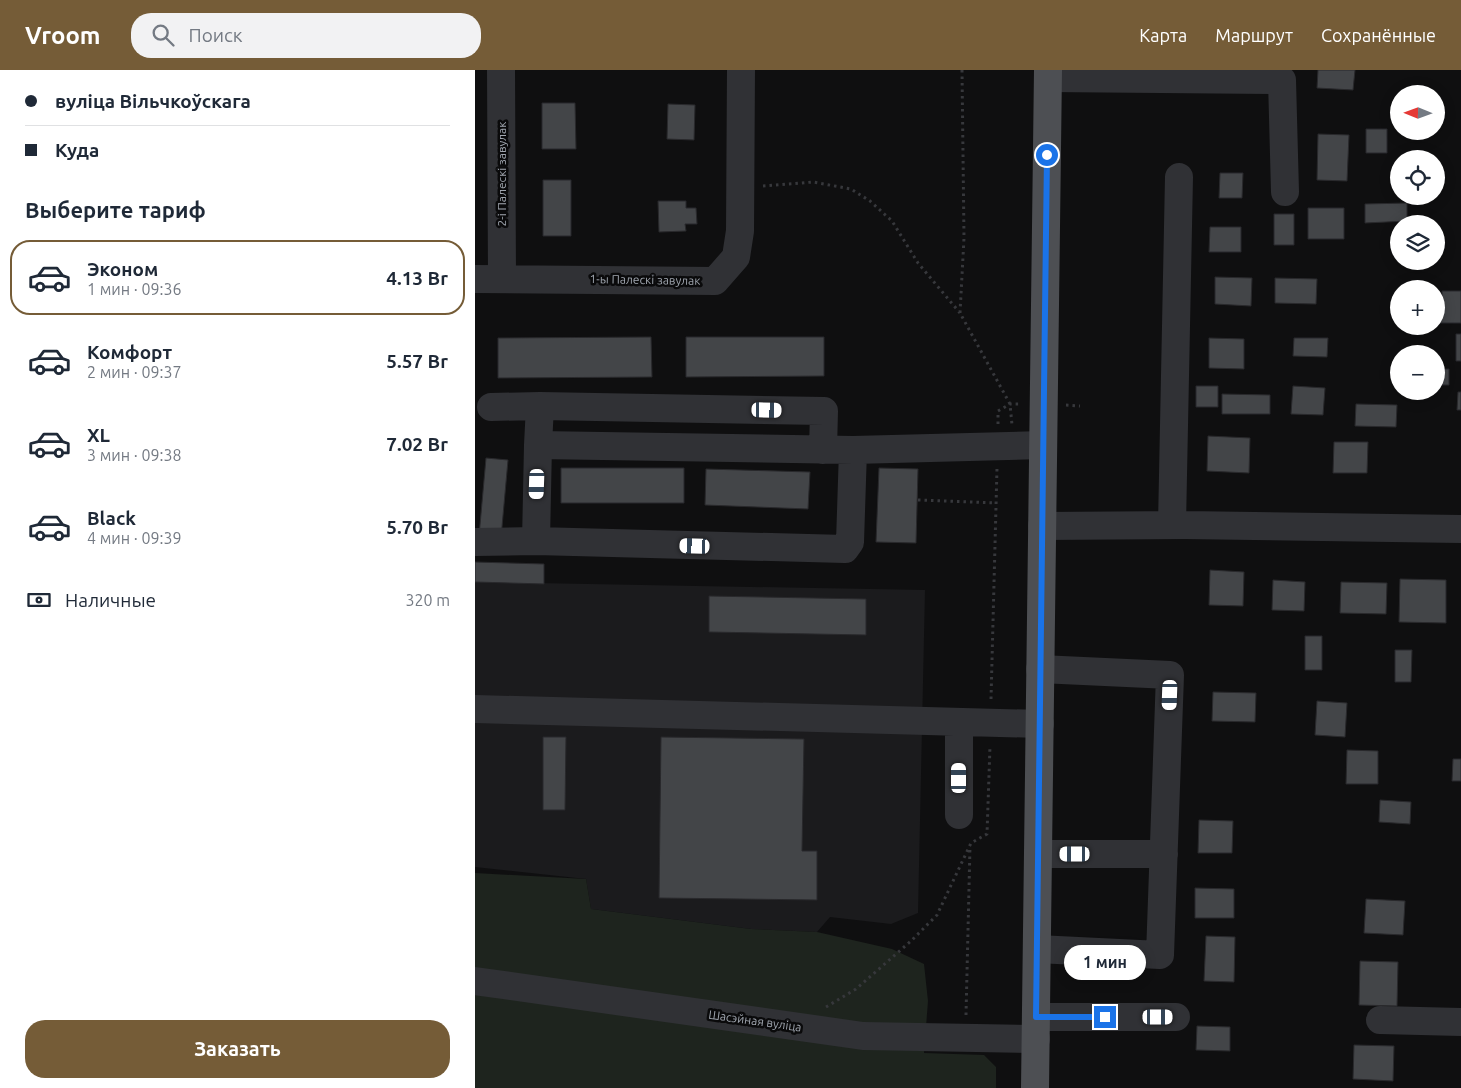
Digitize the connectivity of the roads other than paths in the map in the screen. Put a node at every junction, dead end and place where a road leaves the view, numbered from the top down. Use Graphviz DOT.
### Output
graph roads {
  1 [pos="501,70"];
  2 [pos="741,70"];
  3 [pos="1048,74"];
  4 [pos="1282,75"];
  5 [pos="1179,177"];
  6 [pos="1285,192"];
  7 [pos="475,278"];
  8 [pos="502,278"];
  9 [pos="540,406"];
  10 [pos="491,407"];
  11 [pos="1043,445"];
  12 [pos="538,446"];
  13 [pos="823,450"];
  14 [pos="853,450"];
  15 [pos="1172,525"];
  16 [pos="1042,526"];
  17 [pos="1461,529"];
  18 [pos="536,541"];
  19 [pos="475,542"];
  20 [pos="1040,668"];
  21 [pos="475,709"];
  22 [pos="959,722"];
  23 [pos="1040,724"];
  24 [pos="959,815"];
  25 [pos="1038,854"];
  26 [pos="1164,854"];
  27 [pos="1037,949"];
  28 [pos="475,981"];
  29 [pos="1176,1017"];
  30 [pos="1381,1020"];
  31 [pos="1461,1022"];
  32 [pos="1036,1028"];
  33 [pos="1035,1088"];
  1 -- 8 [label="street, 2-і Палескі завулак"];
  2 -- 8 [label="street, 1-ы Палескі завулак"];
  3 -- 4 [label="street"];
  3 -- 11 [label="main road"];
  4 -- 6 [label="street"];
  5 -- 15 [label="street"];
  7 -- 8 [label="street, 1-ы Палескі завулак"];
  9 -- 10 [label="street"];
  9 -- 12 [label="street"];
  9 -- 13 [label="street"];
  11 -- 14 [label="street"];
  11 -- 16 [label="main road"];
  12 -- 13 [label="street"];
  12 -- 18 [label="street"];
  13 -- 14 [label="street"];
  14 -- 18 [label="street"];
  15 -- 16 [label="street"];
  15 -- 17 [label="street"];
  16 -- 20 [label="main road"];
  18 -- 19 [label="street"];
  20 -- 23 [label="main road"];
  20 -- 26 [label="street"];
  21 -- 22 [label="street"];
  22 -- 23 [label="street"];
  22 -- 24 [label="street"];
  23 -- 25 [label="main road"];
  25 -- 26 [label="street"];
  25 -- 27 [label="main road"];
  26 -- 27 [label="street"];
  27 -- 32 [label="main road"];
  28 -- 32 [label="street, Шасэйная вуліца"];
  29 -- 32 [label="street, Шасэйная вуліца"];
  30 -- 31 [label="street"];
  32 -- 33 [label="main road"];
}
